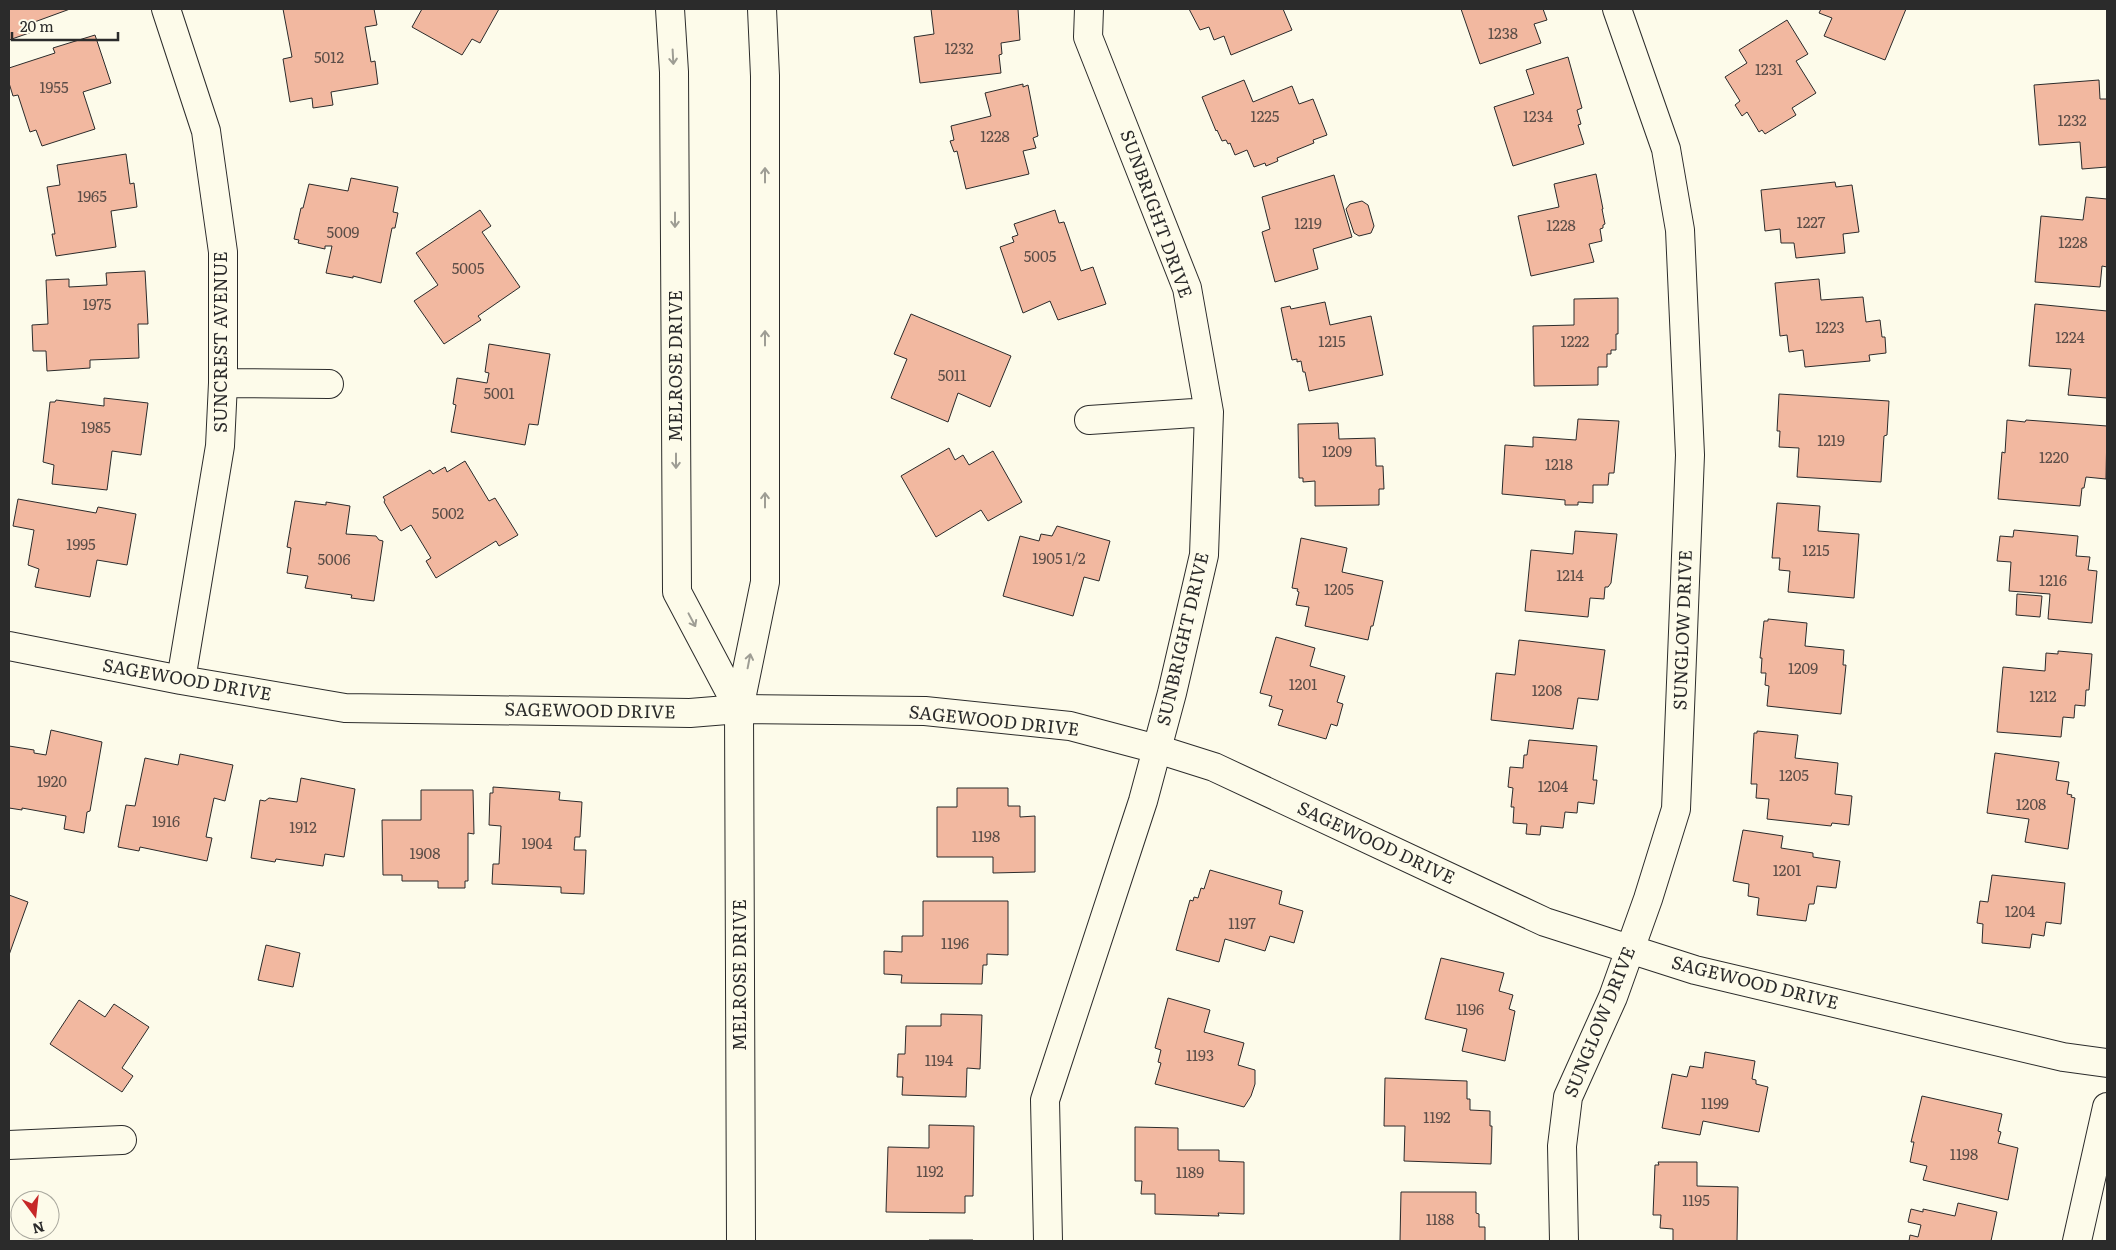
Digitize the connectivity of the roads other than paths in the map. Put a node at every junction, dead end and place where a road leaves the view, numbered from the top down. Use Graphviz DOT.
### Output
graph roads {
  1 [pos="166,9"];
  2 [pos="670,9"];
  3 [pos="762,9"];
  4 [pos="1089,9"];
  5 [pos="1617,9"];
  6 [pos="222,383"];
  7 [pos="329,384"];
  8 [pos="1209,412"];
  9 [pos="1090,420"];
  10 [pos="9,646"];
  11 [pos="181,680"];
  12 [pos="739,709"];
  13 [pos="1157,749"];
  14 [pos="1630,949"];
  15 [pos="2107,1063"];
  16 [pos="2107,1107"];
  17 [pos="122,1140"];
  18 [pos="9,1145"];
  19 [pos="741,1241"];
  20 [pos="1048,1241"];
  21 [pos="1564,1241"];
  22 [pos="2077,1241"];
  1 -- 6 [label="street, SUNCREST AVENUE"];
  2 -- 12 [label="street, MELROSE DRIVE, one-way"];
  12 -- 3 [label="street, MELROSE DRIVE, one-way"];
  4 -- 8 [label="street, SUNBRIGHT DRIVE"];
  5 -- 14 [label="street, SUNGLOW DRIVE"];
  6 -- 7 [label="street"];
  6 -- 11 [label="street, SUNCREST AVENUE"];
  8 -- 9 [label="street"];
  8 -- 13 [label="street, SUNBRIGHT DRIVE"];
  10 -- 11 [label="street, SAGEWOOD DRIVE"];
  11 -- 12 [label="street, SAGEWOOD DRIVE"];
  12 -- 13 [label="street, SAGEWOOD DRIVE"];
  12 -- 19 [label="street, MELROSE DRIVE"];
  13 -- 14 [label="street, SAGEWOOD DRIVE"];
  13 -- 20 [label="street, SUNBRIGHT DRIVE"];
  14 -- 15 [label="street, SAGEWOOD DRIVE"];
  14 -- 21 [label="street, SUNGLOW DRIVE"];
  16 -- 22 [label="street"];
  17 -- 18 [label="street"];
}
